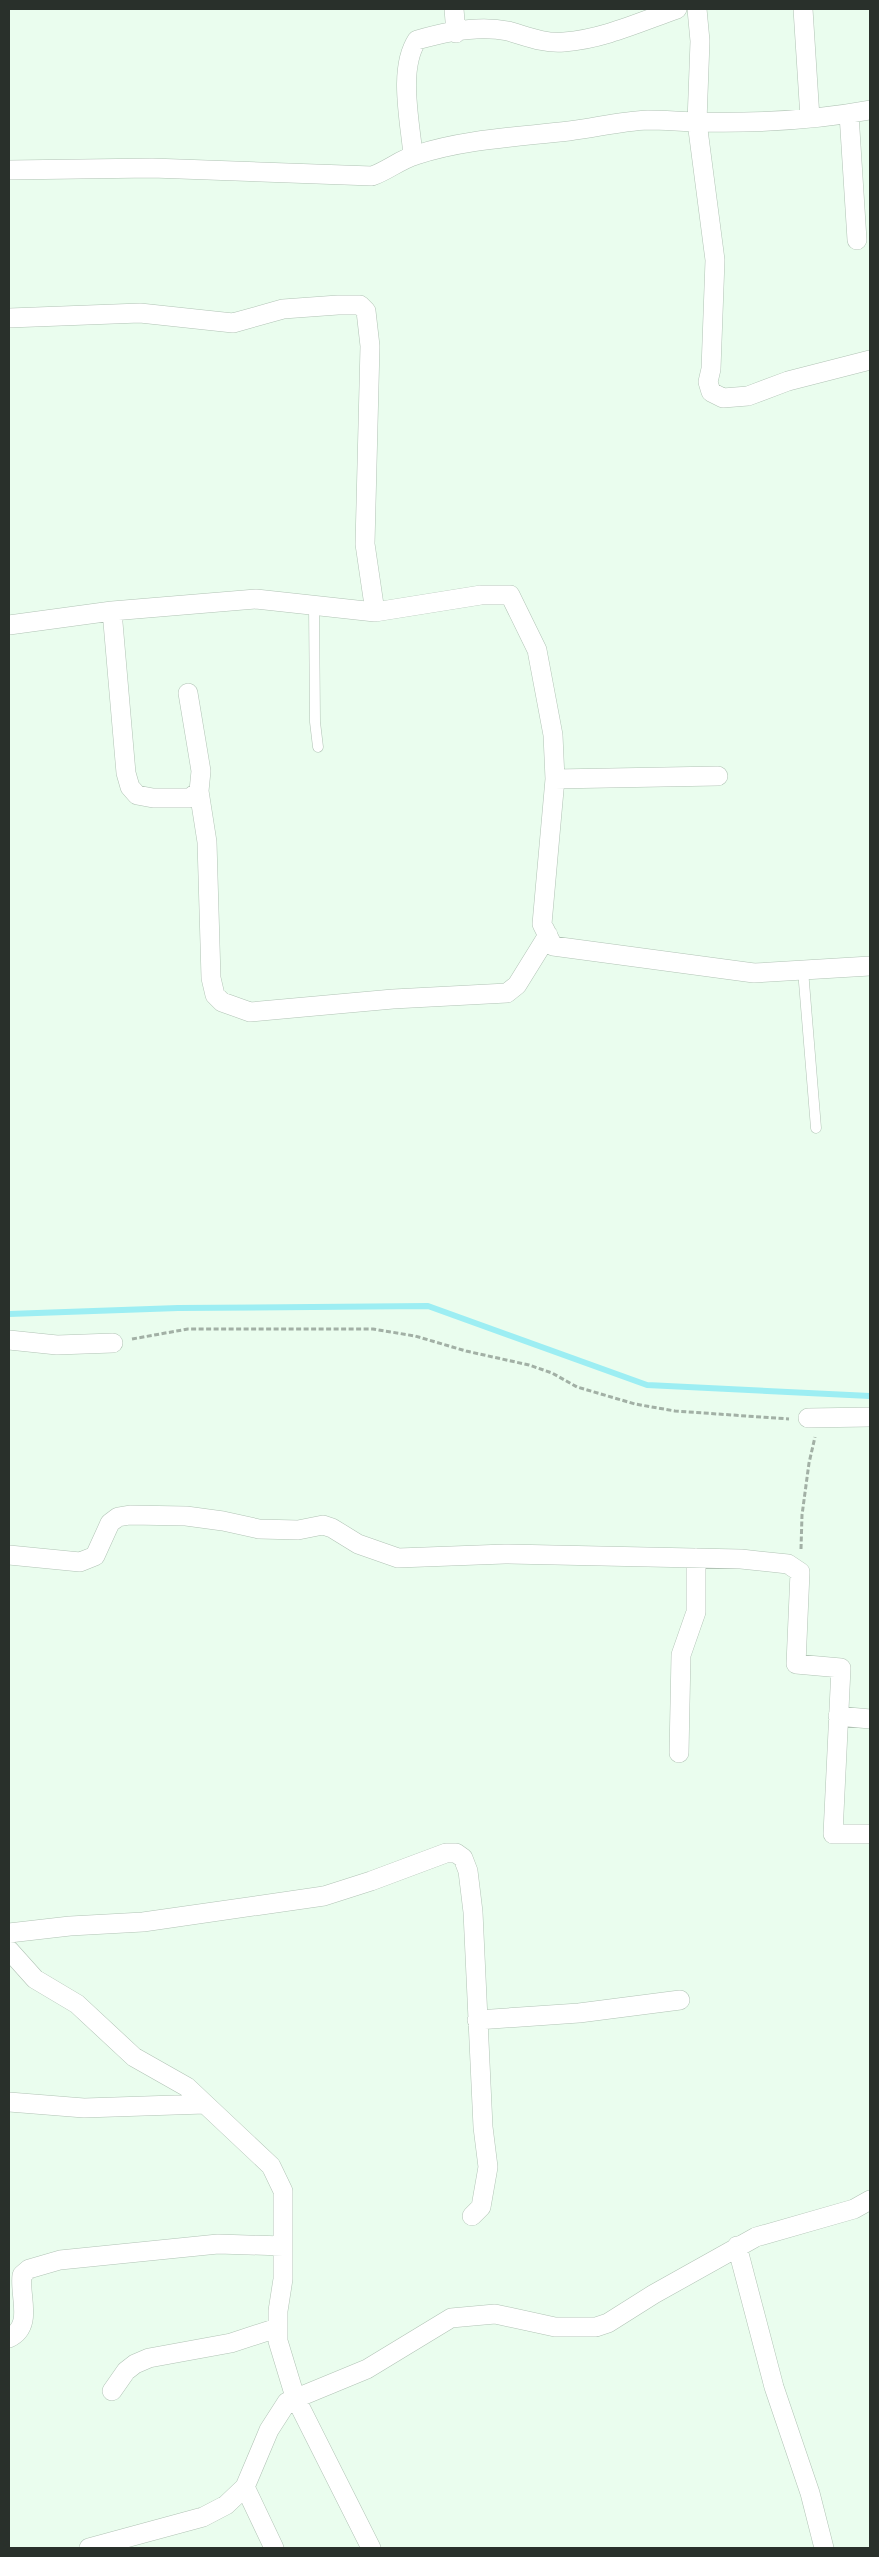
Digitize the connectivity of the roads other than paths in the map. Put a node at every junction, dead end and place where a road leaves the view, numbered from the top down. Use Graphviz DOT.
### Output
graph roads {
  1 [pos="454,9"];
  2 [pos="677,9"];
  3 [pos="697,9"];
  4 [pos="803,9"];
  5 [pos="456,33"];
  6 [pos="870,110"];
  7 [pos="849,114"];
  8 [pos="810,118"];
  9 [pos="697,122"];
  10 [pos="413,155"];
  11 [pos="9,170"];
  12 [pos="857,240"];
  13 [pos="9,318"];
  14 [pos="870,360"];
  15 [pos="314,605"];
  16 [pos="112,611"];
  17 [pos="376,612"];
  18 [pos="9,625"];
  19 [pos="188,694"];
  20 [pos="318,747"];
  21 [pos="718,776"];
  22 [pos="555,779"];
  23 [pos="199,791"];
  24 [pos="548,935"];
  25 [pos="870,966"];
  26 [pos="803,970"];
  27 [pos="816,1128"];
  28 [pos="9,1340"];
  29 [pos="113,1343"];
  30 [pos="870,1417"];
  31 [pos="808,1418"];
  32 [pos="9,1555"];
  33 [pos="696,1558"];
  34 [pos="838,1716"];
  35 [pos="870,1719"];
  36 [pos="679,1753"];
  37 [pos="870,1834"];
  38 [pos="9,1933"];
  39 [pos="9,1950"];
  40 [pos="680,2000"];
  41 [pos="477,2020"];
  42 [pos="9,2102"];
  43 [pos="205,2104"];
  44 [pos="870,2200"];
  45 [pos="472,2216"];
  46 [pos="283,2246"];
  47 [pos="737,2246"];
  48 [pos="277,2328"];
  49 [pos="9,2338"];
  50 [pos="112,2391"];
  51 [pos="295,2397"];
  52 [pos="245,2487"];
  53 [pos="89,2548"];
  54 [pos="274,2548"];
  55 [pos="371,2548"];
  56 [pos="824,2548"];
  1 -- 5 [label="street"];
  2 -- 5 [label="street"];
  3 -- 9 [label="street"];
  4 -- 8 [label="street"];
  5 -- 10 [label="street"];
  6 -- 7 [label="street"];
  7 -- 8 [label="street"];
  7 -- 12 [label="street"];
  8 -- 9 [label="street"];
  9 -- 10 [label="street"];
  9 -- 14 [label="street"];
  10 -- 11 [label="street"];
  13 -- 17 [label="street"];
  15 -- 16 [label="street"];
  15 -- 17 [label="street"];
  15 -- 20 [label="lane"];
  16 -- 18 [label="street"];
  16 -- 23 [label="street"];
  17 -- 22 [label="street"];
  19 -- 23 [label="street"];
  21 -- 22 [label="street"];
  22 -- 24 [label="street"];
  23 -- 24 [label="street"];
  24 -- 26 [label="street"];
  25 -- 26 [label="street"];
  26 -- 27 [label="lane"];
  28 -- 29 [label="street"];
  30 -- 31 [label="street"];
  32 -- 33 [label="street"];
  33 -- 34 [label="street"];
  33 -- 36 [label="street"];
  34 -- 35 [label="street"];
  34 -- 37 [label="street"];
  38 -- 41 [label="street"];
  39 -- 43 [label="street"];
  40 -- 41 [label="street"];
  41 -- 45 [label="street"];
  42 -- 43 [label="street"];
  43 -- 46 [label="street"];
  44 -- 47 [label="street"];
  46 -- 48 [label="street"];
  46 -- 49 [label="street"];
  47 -- 51 [label="street"];
  47 -- 56 [label="street"];
  48 -- 50 [label="street"];
  48 -- 51 [label="street"];
  51 -- 52 [label="street"];
  51 -- 55 [label="street"];
  52 -- 53 [label="street"];
  52 -- 54 [label="street"];
}
